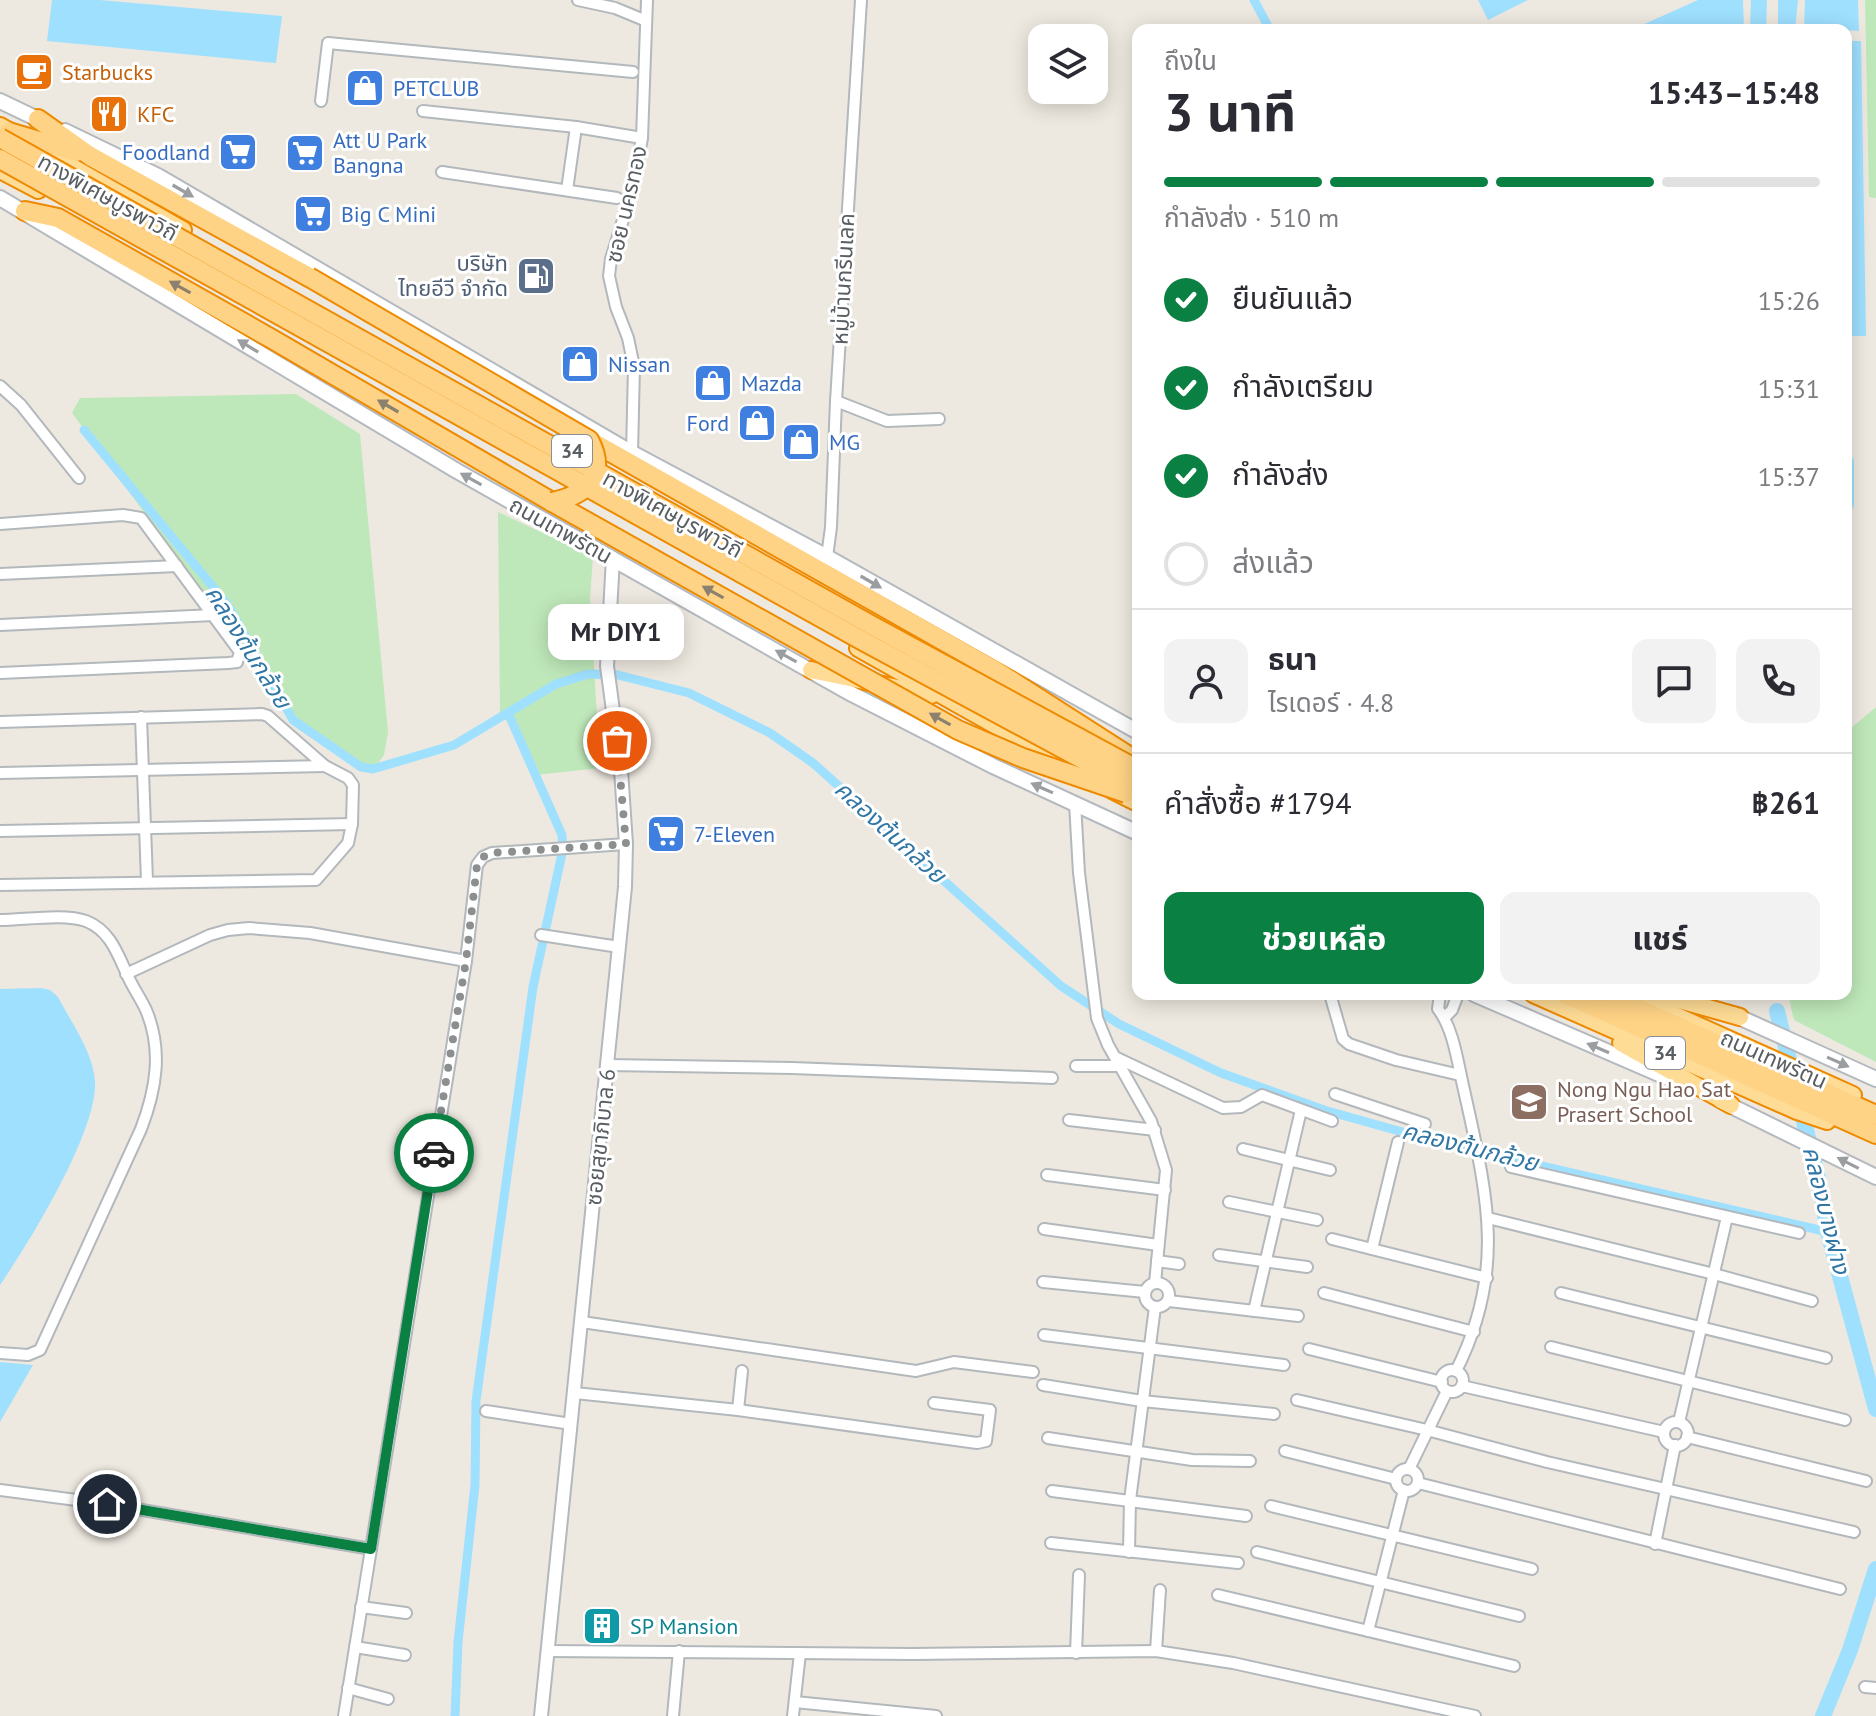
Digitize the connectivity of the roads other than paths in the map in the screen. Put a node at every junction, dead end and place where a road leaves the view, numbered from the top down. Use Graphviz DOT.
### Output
graph roads {
  1 [pos="578,0"];
  2 [pos="647,0"];
  3 [pos="861,0"];
  4 [pos="619,5"];
  5 [pos="644,20"];
  6 [pos="633,72"];
  7 [pos="0,101"];
  8 [pos="321,101"];
  9 [pos="423,111"];
  10 [pos="38,119"];
  11 [pos="576,127"];
  12 [pos="3,132"];
  13 [pos="642,138"];
  14 [pos="90,156"];
  15 [pos="0,159"];
  16 [pos="0,170"];
  17 [pos="442,172"];
  18 [pos="567,190"];
  19 [pos="0,198"];
  20 [pos="617,198"];
  21 [pos="60,210"];
  22 [pos="25,211"];
  23 [pos="0,386"];
  24 [pos="836,401"];
  25 [pos="939,419"];
  26 [pos="589,440"];
  27 [pos="632,453"];
  28 [pos="79,478"];
  29 [pos="552,502"];
  30 [pos="0,524"];
  31 [pos="827,557"];
  32 [pos="613,558"];
  33 [pos="177,566"];
  34 [pos="0,574"];
  35 [pos="214,615"];
  36 [pos="0,625"];
  37 [pos="811,670"];
  38 [pos="0,673"];
  39 [pos="944,698"];
  40 [pos="141,717"];
  41 [pos="0,722"];
  42 [pos="1132,729"];
  43 [pos="1132,759"];
  44 [pos="1132,760"];
  45 [pos="325,766"];
  46 [pos="1132,767"];
  47 [pos="143,770"];
  48 [pos="0,773"];
  49 [pos="1132,786"];
  50 [pos="1132,795"];
  51 [pos="1132,800"];
  52 [pos="1075,803"];
  53 [pos="352,824"];
  54 [pos="145,826"];
  55 [pos="1132,830"];
  56 [pos="0,831"];
  57 [pos="626,844"];
  58 [pos="147,881"];
  59 [pos="0,885"];
  60 [pos="0,920"];
  61 [pos="541,935"];
  62 [pos="619,947"];
  63 [pos="466,961"];
  64 [pos="126,974"];
  65 [pos="1332,1000"];
  66 [pos="1439,1000"];
  67 [pos="1456,1000"];
  68 [pos="1488,1000"];
  69 [pos="1544,1000"];
  70 [pos="1547,1000"];
  71 [pos="1578,1000"];
  72 [pos="1619,1000"];
  73 [pos="1641,1000"];
  74 [pos="1679,1000"];
  75 [pos="1702,1000"];
  76 [pos="1445,1017"];
  77 [pos="1740,1017"];
  78 [pos="1119,1062"];
  79 [pos="607,1065"];
  80 [pos="1076,1066"];
  81 [pos="1460,1075"];
  82 [pos="1052,1078"];
  83 [pos="1876,1079"];
  84 [pos="1335,1094"];
  85 [pos="1731,1105"];
  86 [pos="1876,1106"];
  87 [pos="1301,1110"];
  88 [pos="1876,1115"];
  89 [pos="1069,1120"];
  90 [pos="1332,1121"];
  91 [pos="1425,1124"];
  92 [pos="1155,1130"];
  93 [pos="1876,1134"];
  94 [pos="1398,1142"];
  95 [pos="1876,1144"];
  96 [pos="1243,1149"];
  97 [pos="1290,1162"];
  98 [pos="1511,1167"];
  99 [pos="1330,1170"];
  100 [pos="1047,1175"];
  101 [pos="1876,1177"];
  102 [pos="1165,1190"];
  103 [pos="1229,1202"];
  104 [pos="1278,1212"];
  105 [pos="1727,1217"];
  106 [pos="1488,1218"];
  107 [pos="1317,1220"];
  108 [pos="1044,1229"];
  109 [pos="1799,1233"];
  110 [pos="1332,1239"];
  111 [pos="1158,1245"];
  112 [pos="1372,1249"];
  113 [pos="1219,1255"];
  114 [pos="1265,1259"];
  115 [pos="1157,1261"];
  116 [pos="1179,1264"];
  117 [pos="1307,1267"];
  118 [pos="1714,1274"];
  119 [pos="1487,1278"];
  120 [pos="1043,1282"];
  121 [pos="1155,1283"];
  122 [pos="1145,1292"];
  123 [pos="1324,1293"];
  124 [pos="1561,1293"];
  125 [pos="1169,1301"];
  126 [pos="1812,1301"];
  127 [pos="1155,1307"];
  128 [pos="1254,1311"];
  129 [pos="1298,1316"];
  130 [pos="582,1322"];
  131 [pos="1699,1327"];
  132 [pos="1474,1332"];
  133 [pos="1044,1335"];
  134 [pos="1551,1347"];
  135 [pos="1150,1348"];
  136 [pos="1309,1349"];
  137 [pos="0,1353"];
  138 [pos="1826,1358"];
  139 [pos="1284,1365"];
  140 [pos="742,1371"];
  141 [pos="1456,1371"];
  142 [pos="1033,1372"];
  143 [pos="1687,1382"];
  144 [pos="1043,1385"];
  145 [pos="1444,1386"];
  146 [pos="1462,1386"];
  147 [pos="575,1393"];
  148 [pos="1297,1400"];
  149 [pos="1142,1401"];
  150 [pos="934,1403"];
  151 [pos="738,1410"];
  152 [pos="486,1411"];
  153 [pos="1274,1414"];
  154 [pos="1845,1420"];
  155 [pos="1679,1422"];
  156 [pos="571,1424"];
  157 [pos="1427,1430"];
  158 [pos="1664,1432"];
  159 [pos="1687,1437"];
  160 [pos="1048,1438"];
  161 [pos="1675,1445"];
  162 [pos="1136,1449"];
  163 [pos="1285,1451"];
  164 [pos="1250,1461"];
  165 [pos="1409,1469"];
  166 [pos="1396,1479"];
  167 [pos="1866,1481"];
  168 [pos="1418,1483"];
  169 [pos="1666,1488"];
  170 [pos="0,1490"];
  171 [pos="1404,1490"];
  172 [pos="1052,1491"];
  173 [pos="1130,1500"];
  174 [pos="1271,1506"];
  175 [pos="1246,1516"];
  176 [pos="1854,1532"];
  177 [pos="1391,1535"];
  178 [pos="1051,1543"];
  179 [pos="1655,1544"];
  180 [pos="371,1549"];
  181 [pos="1129,1552"];
  182 [pos="1257,1552"];
  183 [pos="1238,1563"];
  184 [pos="1532,1569"];
  185 [pos="1079,1575"];
  186 [pos="1379,1582"];
  187 [pos="1840,1589"];
  188 [pos="1160,1590"];
  189 [pos="1218,1595"];
  190 [pos="361,1607"];
  191 [pos="406,1613"];
  192 [pos="1519,1616"];
  193 [pos="1368,1631"];
  194 [pos="355,1647"];
  195 [pos="548,1651"];
  196 [pos="679,1651"];
  197 [pos="1156,1651"];
  198 [pos="800,1653"];
  199 [pos="1076,1653"];
  200 [pos="405,1655"];
  201 [pos="1514,1666"];
  202 [pos="348,1688"];
  203 [pos="388,1699"];
  204 [pos="795,1702"];
  205 [pos="344,1716"];
  206 [pos="541,1716"];
  207 [pos="673,1716"];
  208 [pos="793,1716"];
  209 [pos="936,1716"];
  210 [pos="1475,1716"];
  1 -- 4 [label="street"];
  2 -- 5 [label="street, ซอย นครทอง"];
  3 -- 24 [label="street, หมู่บ้านกรีนเลค"];
  4 -- 5 [label="street"];
  5 -- 13 [label="street, ซอย นครทอง"];
  6 -- 8 [label="street"];
  7 -- 10 [label="main road, 34"];
  9 -- 11 [label="street"];
  10 -- 14 [label="highway"];
  10 -- 27 [label="main road, 34, one-way"];
  11 -- 13 [label="street"];
  11 -- 18 [label="street"];
  12 -- 14 [label="highway"];
  12 -- 44 [label="highway, 34"];
  12 -- 46 [label="highway, ทางพิเศษบูรพาวิถี, bridge"];
  13 -- 27 [label="street, ซอย นครทอง"];
  14 -- 26 [label="highway, bridge"];
  15 -- 49 [label="highway, ทางพิเศษบูรพาวิถี, bridge"];
  16 -- 21 [label="highway, ถนนเทพรัตน / 34"];
  17 -- 18 [label="street"];
  18 -- 20 [label="street"];
  19 -- 22 [label="main road, ถนนเทพรัตน"];
  21 -- 22 [label="highway"];
  29 -- 21 [label="highway, one-way"];
  21 -- 39 [label="highway, ถนนเทพรัตน / 34"];
  32 -- 22 [label="main road, ถนนเทพรัตน, one-way"];
  23 -- 28 [label="street"];
  24 -- 25 [label="street"];
  24 -- 31 [label="street, หมู่บ้านกรีนเลค"];
  26 -- 29 [label="highway, bridge"];
  26 -- 43 [label="highway"];
  27 -- 31 [label="main road, 34"];
  50 -- 29 [label="highway, one-way, bridge"];
  30 -- 33 [label="street"];
  31 -- 42 [label="main road, 34, one-way"];
  37 -- 32 [label="main road, ถนนเทพรัตน, one-way"];
  32 -- 57 [label="street, ซอยสุขาภิบาล 6"];
  33 -- 34 [label="street"];
  33 -- 35 [label="street"];
  35 -- 36 [label="street"];
  35 -- 38 [label="street"];
  37 -- 39 [label="highway"];
  52 -- 37 [label="main road, ถนนเทพรัตน, one-way"];
  39 -- 51 [label="highway, ถนนเทพรัตน / 34"];
  40 -- 41 [label="street"];
  40 -- 45 [label="street"];
  40 -- 47 [label="street"];
  45 -- 47 [label="street"];
  45 -- 53 [label="street"];
  47 -- 48 [label="street"];
  47 -- 54 [label="street"];
  52 -- 55 [label="main road, ถนนเทพรัตน"];
  52 -- 78 [label="street"];
  53 -- 54 [label="street"];
  53 -- 58 [label="street"];
  54 -- 56 [label="street"];
  54 -- 58 [label="street"];
  57 -- 62 [label="street, ซอยสุขาภิบาล 6"];
  57 -- 63 [label="street"];
  58 -- 59 [label="street"];
  60 -- 64 [label="street"];
  61 -- 62 [label="street"];
  62 -- 79 [label="street, ซอยสุขาภิบาล 6"];
  63 -- 64 [label="street"];
  63 -- 180 [label="street"];
  64 -- 137 [label="street"];
  65 -- 81 [label="street"];
  66 -- 76 [label="street"];
  67 -- 76 [label="street"];
  85 -- 68 [label="main road, 34, one-way"];
  69 -- 85 [label="highway"];
  70 -- 95 [label="highway, ถนนเทพรัตน / 34"];
  71 -- 93 [label="highway"];
  72 -- 88 [label="highway"];
  73 -- 86 [label="highway, ถนนเทพรัตน / 34"];
  74 -- 77 [label="highway"];
  75 -- 77 [label="main road, ถนนเทพรัตน"];
  76 -- 81 [label="street"];
  77 -- 83 [label="main road, ถนนเทพรัตน, one-way"];
  78 -- 80 [label="street"];
  78 -- 87 [label="street"];
  78 -- 92 [label="street"];
  79 -- 82 [label="street"];
  79 -- 130 [label="street, ซอยสุขาภิบาล 6"];
  81 -- 106 [label="street"];
  84 -- 91 [label="street"];
  101 -- 85 [label="main road, 34, one-way"];
  87 -- 90 [label="street"];
  87 -- 97 [label="street"];
  89 -- 92 [label="street"];
  92 -- 102 [label="street"];
  94 -- 112 [label="street"];
  96 -- 97 [label="street"];
  97 -- 99 [label="street"];
  97 -- 104 [label="street"];
  98 -- 105 [label="street"];
  100 -- 102 [label="street"];
  102 -- 111 [label="street"];
  103 -- 104 [label="street"];
  104 -- 107 [label="street"];
  104 -- 114 [label="street"];
  105 -- 109 [label="street"];
  105 -- 118 [label="street"];
  106 -- 118 [label="street"];
  106 -- 119 [label="street"];
  108 -- 111 [label="street"];
  110 -- 112 [label="street"];
  111 -- 115 [label="street"];
  112 -- 119 [label="street"];
  113 -- 114 [label="street"];
  114 -- 117 [label="street"];
  114 -- 128 [label="street"];
  115 -- 116 [label="street"];
  115 -- 121 [label="street"];
  118 -- 126 [label="street"];
  118 -- 131 [label="street"];
  119 -- 132 [label="street"];
  120 -- 122 [label="street"];
  121 -- 122 [label="street"];
  121 -- 125 [label="street"];
  122 -- 127 [label="street"];
  123 -- 132 [label="street"];
  124 -- 131 [label="street"];
  125 -- 127 [label="street"];
  125 -- 128 [label="street"];
  127 -- 135 [label="street"];
  128 -- 129 [label="street"];
  130 -- 142 [label="street"];
  130 -- 147 [label="street, ซอยสุขาภิบาล 6"];
  131 -- 138 [label="street"];
  131 -- 143 [label="street"];
  132 -- 141 [label="street"];
  133 -- 135 [label="street"];
  134 -- 143 [label="street"];
  135 -- 139 [label="street"];
  135 -- 149 [label="street"];
  136 -- 145 [label="street"];
  140 -- 151 [label="street"];
  141 -- 145 [label="street"];
  141 -- 146 [label="street"];
  143 -- 154 [label="street"];
  143 -- 155 [label="street"];
  144 -- 149 [label="street"];
  145 -- 146 [label="street"];
  145 -- 157 [label="street"];
  146 -- 158 [label="street"];
  147 -- 151 [label="street"];
  147 -- 156 [label="street, ซอยสุขาภิบาล 6"];
  148 -- 157 [label="street"];
  149 -- 153 [label="street"];
  149 -- 162 [label="street"];
  150 -- 151 [label="street"];
  152 -- 156 [label="street"];
  155 -- 158 [label="street"];
  155 -- 159 [label="street"];
  156 -- 195 [label="street, ซอยสุขาภิบาล 6"];
  157 -- 165 [label="street"];
  157 -- 169 [label="street"];
  158 -- 161 [label="street"];
  159 -- 161 [label="street"];
  159 -- 167 [label="street"];
  160 -- 162 [label="street"];
  161 -- 169 [label="street"];
  162 -- 164 [label="street"];
  162 -- 173 [label="street"];
  163 -- 166 [label="street"];
  165 -- 166 [label="street"];
  165 -- 168 [label="street"];
  166 -- 171 [label="street"];
  168 -- 171 [label="street"];
  168 -- 179 [label="street"];
  169 -- 176 [label="street"];
  169 -- 179 [label="street"];
  170 -- 180 [label="street"];
  171 -- 177 [label="street"];
  172 -- 173 [label="street"];
  173 -- 175 [label="street"];
  173 -- 181 [label="street"];
  174 -- 177 [label="street"];
  177 -- 184 [label="street"];
  177 -- 186 [label="street"];
  178 -- 181 [label="street"];
  179 -- 187 [label="street"];
  180 -- 190 [label="street"];
  181 -- 183 [label="street"];
  182 -- 186 [label="street"];
  185 -- 199 [label="street"];
  186 -- 192 [label="street"];
  186 -- 193 [label="street"];
  188 -- 197 [label="street"];
  189 -- 193 [label="street"];
  190 -- 191 [label="street"];
  190 -- 194 [label="street"];
  193 -- 201 [label="street"];
  194 -- 200 [label="street"];
  194 -- 202 [label="street"];
  195 -- 196 [label="street"];
  195 -- 206 [label="street, ซอยสุขาภิบาล 6"];
  196 -- 198 [label="street"];
  196 -- 207 [label="street"];
  197 -- 199 [label="street"];
  197 -- 210 [label="street"];
  198 -- 199 [label="street"];
  198 -- 204 [label="street"];
  202 -- 203 [label="street"];
  202 -- 205 [label="street"];
  204 -- 208 [label="street"];
  204 -- 209 [label="street"];
}
